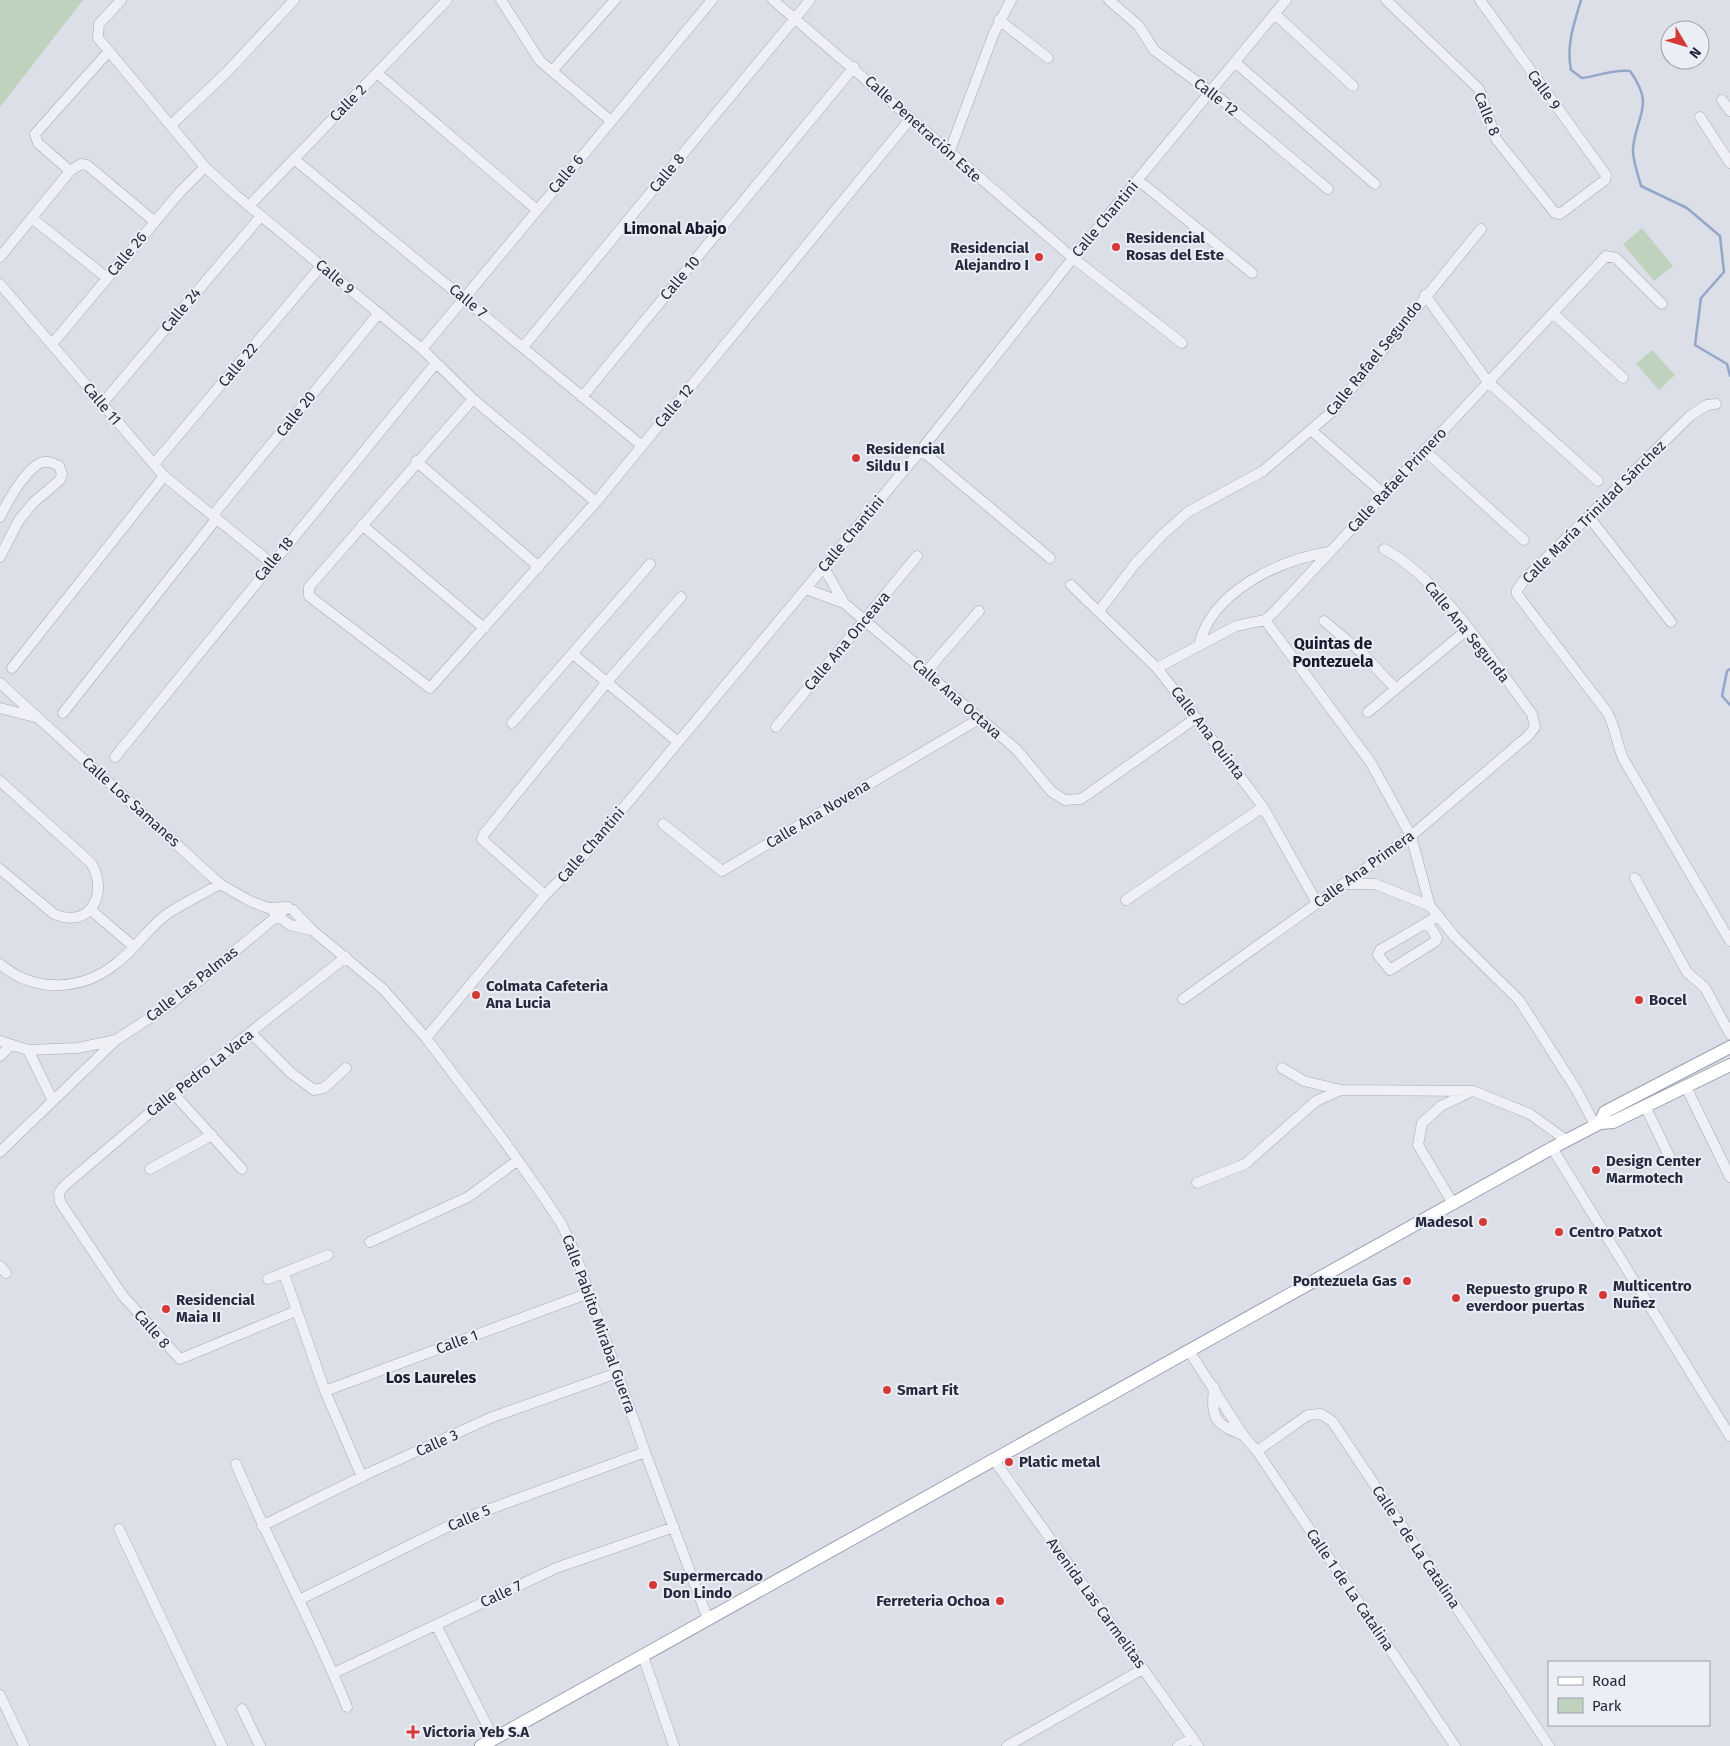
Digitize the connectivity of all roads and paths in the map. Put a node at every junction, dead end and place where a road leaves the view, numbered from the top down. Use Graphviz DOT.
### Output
graph roads {
  1 [pos="121,0"];
  2 [pos="294,0"];
  3 [pos="447,0"];
  4 [pos="501,0"];
  5 [pos="615,0"];
  6 [pos="712,0"];
  7 [pos="774,0"];
  8 [pos="810,0"];
  9 [pos="1011,0"];
  10 [pos="1109,0"];
  11 [pos="1286,0"];
  12 [pos="1386,0"];
  13 [pos="1480,0"];
  14 [pos="1275,14"];
  15 [pos="795,18"];
  16 [pos="999,20"];
  17 [pos="109,52"];
  18 [pos="1048,58"];
  19 [pos="1236,62"];
  20 [pos="854,68"];
  21 [pos="552,71"];
  22 [pos="377,74"];
  23 [pos="1353,86"];
  24 [pos="1211,93"];
  25 [pos="1722,100"];
  26 [pos="1730,111"];
  27 [pos="1700,117"];
  28 [pos="911,118"];
  29 [pos="611,121"];
  30 [pos="172,124"];
  31 [pos="949,153"];
  32 [pos="294,159"];
  33 [pos="1730,163"];
  34 [pos="205,167"];
  35 [pos="70,171"];
  36 [pos="1138,180"];
  37 [pos="1606,180"];
  38 [pos="1374,184"];
  39 [pos="1328,189"];
  40 [pos="250,206"];
  41 [pos="537,210"];
  42 [pos="261,216"];
  43 [pos="33,219"];
  44 [pos="154,221"];
  45 [pos="1481,229"];
  46 [pos="0,257"];
  47 [pos="1073,258"];
  48 [pos="321,266"];
  49 [pos="1252,273"];
  50 [pos="107,278"];
  51 [pos="0,284"];
  52 [pos="1425,295"];
  53 [pos="464,297"];
  54 [pos="1662,304"];
  55 [pos="379,313"];
  56 [pos="1552,313"];
  57 [pos="1182,343"];
  58 [pos="52,344"];
  59 [pos="523,347"];
  60 [pos="422,349"];
  61 [pos="436,363"];
  62 [pos="1623,378"];
  63 [pos="1488,382"];
  64 [pos="582,397"];
  65 [pos="473,399"];
  66 [pos="1716,404"];
  67 [pos="101,405"];
  68 [pos="1312,431"];
  69 [pos="641,445"];
  70 [pos="921,450"];
  71 [pos="1424,450"];
  72 [pos="416,462"];
  73 [pos="154,464"];
  74 [pos="164,476"];
  75 [pos="1598,481"];
  76 [pos="1384,494"];
  77 [pos="596,502"];
  78 [pos="1589,516"];
  79 [pos="0,517"];
  80 [pos="215,517"];
  81 [pos="362,525"];
  82 [pos="1524,540"];
  83 [pos="1384,549"];
  84 [pos="1329,552"];
  85 [pos="917,556"];
  86 [pos="0,557"];
  87 [pos="1050,558"];
  88 [pos="271,563"];
  89 [pos="650,564"];
  90 [pos="539,566"];
  91 [pos="824,568"];
  92 [pos="1071,585"];
  93 [pos="806,589"];
  94 [pos="681,597"];
  95 [pos="844,603"];
  96 [pos="979,611"];
  97 [pos="1099,611"];
  98 [pos="864,620"];
  99 [pos="1265,620"];
  100 [pos="1324,621"];
  101 [pos="1671,622"];
  102 [pos="484,628"];
  103 [pos="1468,629"];
  104 [pos="1199,645"];
  105 [pos="573,654"];
  106 [pos="12,668"];
  107 [pos="1157,668"];
  108 [pos="926,672"];
  109 [pos="607,682"];
  110 [pos="1,685"];
  111 [pos="1395,688"];
  112 [pos="0,708"];
  113 [pos="63,712"];
  114 [pos="1368,712"];
  115 [pos="38,718"];
  116 [pos="1196,718"];
  117 [pos="979,719"];
  118 [pos="512,723"];
  119 [pos="776,727"];
  120 [pos="1535,727"];
  121 [pos="678,742"];
  122 [pos="115,757"];
  123 [pos="0,781"];
  124 [pos="1263,806"];
  125 [pos="663,824"];
  126 [pos="1411,836"];
  127 [pos="0,869"];
  128 [pos="1635,878"];
  129 [pos="220,884"];
  130 [pos="1343,884"];
  131 [pos="545,895"];
  132 [pos="1126,900"];
  133 [pos="1316,903"];
  134 [pos="1430,906"];
  135 [pos="288,907"];
  136 [pos="271,908"];
  137 [pos="91,910"];
  138 [pos="1438,916"];
  139 [pos="277,917"];
  140 [pos="1428,922"];
  141 [pos="312,930"];
  142 [pos="1730,941"];
  143 [pos="134,948"];
  144 [pos="346,957"];
  145 [pos="0,964"];
  146 [pos="1182,999"];
  147 [pos="251,1033"];
  148 [pos="1730,1034"];
  149 [pos="426,1038"];
  150 [pos="116,1040"];
  151 [pos="0,1041"];
  152 [pos="10,1046"];
  153 [pos="1730,1047"];
  154 [pos="28,1050"];
  155 [pos="0,1056"];
  156 [pos="1730,1065"];
  157 [pos="346,1068"];
  158 [pos="1282,1068"];
  159 [pos="1686,1087"];
  160 [pos="1342,1090"];
  161 [pos="1473,1091"];
  162 [pos="173,1093"];
  163 [pos="53,1101"];
  164 [pos="1645,1106"];
  165 [pos="1597,1124"];
  166 [pos="212,1135"];
  167 [pos="1566,1140"];
  168 [pos="1552,1148"];
  169 [pos="0,1152"];
  170 [pos="518,1160"];
  171 [pos="1672,1162"];
  172 [pos="150,1168"];
  173 [pos="242,1169"];
  174 [pos="1730,1177"];
  175 [pos="1198,1183"];
  176 [pos="59,1193"];
  177 [pos="1452,1202"];
  178 [pos="370,1242"];
  179 [pos="328,1255"];
  180 [pos="284,1274"];
  181 [pos="268,1279"];
  182 [pos="589,1293"];
  183 [pos="296,1311"];
  184 [pos="1190,1351"];
  185 [pos="617,1373"];
  186 [pos="1214,1387"];
  187 [pos="324,1391"];
  188 [pos="1244,1435"];
  189 [pos="1730,1436"];
  190 [pos="1257,1451"];
  191 [pos="645,1452"];
  192 [pos="994,1460"];
  193 [pos="236,1464"];
  194 [pos="362,1477"];
  195 [pos="262,1526"];
  196 [pos="674,1527"];
  197 [pos="119,1529"];
  198 [pos="299,1600"];
  199 [pos="708,1619"];
  200 [pos="436,1625"];
  201 [pos="643,1656"];
  202 [pos="1143,1669"];
  203 [pos="334,1672"];
  204 [pos="0,1695"];
  205 [pos="347,1707"];
  206 [pos="242,1709"];
  207 [pos="494,1739"];
  208 [pos="1195,1743"];
  209 [pos="24,1746"];
  210 [pos="222,1746"];
  211 [pos="260,1746"];
  212 [pos="481,1746"];
  213 [pos="674,1746"];
  214 [pos="1007,1746"];
  215 [pos="1178,1746"];
  216 [pos="1455,1746"];
  217 [pos="1549,1746"];
  1 -- 17 [label="street, Calle 9"];
  2 -- 30 [label="street"];
  3 -- 22 [label="street, Calle 2"];
  4 -- 21 [label="street"];
  5 -- 21 [label="street"];
  6 -- 29 [label="street, Calle 6"];
  7 -- 15 [label="street, Calle Penetración Este"];
  8 -- 15 [label="street, Calle 8"];
  9 -- 16 [label="street"];
  10 -- 24 [label="street, Calle 12"];
  11 -- 14 [label="street, Calle Chantini"];
  12 -- 37 [label="street, Calle 8"];
  13 -- 37 [label="street, Calle 9"];
  14 -- 19 [label="street, Calle Chantini"];
  14 -- 23 [label="street"];
  15 -- 20 [label="street, Calle Penetración Este"];
  15 -- 59 [label="street, Calle 8"];
  16 -- 18 [label="street"];
  16 -- 31 [label="street"];
  17 -- 30 [label="street, Calle 9"];
  17 -- 35 [label="street"];
  19 -- 24 [label="street, Calle Chantini"];
  19 -- 38 [label="street"];
  20 -- 28 [label="street, Calle Penetración Este"];
  20 -- 64 [label="street, Calle 10"];
  21 -- 29 [label="street"];
  22 -- 32 [label="street, Calle 2"];
  22 -- 41 [label="street"];
  24 -- 36 [label="street, Calle Chantini"];
  24 -- 39 [label="street, Calle 12"];
  25 -- 26 [label="street"];
  27 -- 33 [label="street"];
  28 -- 31 [label="street, Calle Penetración Este"];
  28 -- 69 [label="street, Calle 12"];
  29 -- 41 [label="street, Calle 6"];
  30 -- 34 [label="street, Calle 9"];
  31 -- 47 [label="street, Calle Penetración Este"];
  32 -- 40 [label="street, Calle 2"];
  32 -- 53 [label="street, Calle 7"];
  34 -- 40 [label="street, Calle 9"];
  34 -- 44 [label="street, Calle 26"];
  35 -- 43 [label="street"];
  35 -- 44 [label="street"];
  36 -- 47 [label="street, Calle Chantini"];
  36 -- 49 [label="street"];
  40 -- 42 [label="street, Calle 9"];
  41 -- 53 [label="street, Calle 6"];
  42 -- 48 [label="street, Calle 9"];
  42 -- 67 [label="street, Calle 24"];
  43 -- 46 [label="street"];
  43 -- 50 [label="street"];
  44 -- 50 [label="street, Calle 26"];
  45 -- 52 [label="street, Calle Rafael Segundo"];
  47 -- 57 [label="street, Calle Penetración Este"];
  47 -- 70 [label="street, Calle Chantini"];
  48 -- 55 [label="street, Calle 9"];
  48 -- 73 [label="street, Calle 22"];
  50 -- 58 [label="street, Calle 26"];
  51 -- 58 [label="street, Calle 11"];
  52 -- 63 [label="street"];
  52 -- 68 [label="street, Calle Rafael Segundo"];
  53 -- 59 [label="street, Calle 7"];
  53 -- 60 [label="street, Calle 6"];
  54 -- 56 [label="street, Calle Rafael Primero"];
  55 -- 60 [label="street, Calle 9"];
  55 -- 80 [label="street, Calle 20"];
  56 -- 62 [label="street"];
  56 -- 63 [label="street, Calle Rafael Primero"];
  58 -- 67 [label="street, Calle 11"];
  59 -- 64 [label="street, Calle 7"];
  60 -- 61 [label="street, Calle 9"];
  61 -- 65 [label="street, Calle 9"];
  61 -- 88 [label="street, Calle 18"];
  63 -- 71 [label="street, Calle Rafael Primero"];
  63 -- 75 [label="street"];
  64 -- 69 [label="street, Calle 7"];
  65 -- 72 [label="street"];
  65 -- 77 [label="street, Calle 9"];
  66 -- 78 [label="street, Calle María Trinidad Sánchez"];
  67 -- 73 [label="street, Calle 11"];
  68 -- 76 [label="street"];
  68 -- 97 [label="street, Calle Rafael Segundo"];
  69 -- 77 [label="street, Calle 12"];
  70 -- 87 [label="street"];
  70 -- 91 [label="street, Calle Chantini"];
  71 -- 76 [label="street, Calle Rafael Primero"];
  71 -- 82 [label="street"];
  72 -- 81 [label="street"];
  72 -- 90 [label="street"];
  73 -- 74 [label="street, Calle 11"];
  74 -- 80 [label="street, Calle 11"];
  74 -- 106 [label="street"];
  76 -- 84 [label="street, Calle Rafael Primero"];
  77 -- 90 [label="street, Calle 12"];
  78 -- 101 [label="street"];
  78 -- 142 [label="street, Calle María Trinidad Sánchez"];
  79 -- 86 [label="street"];
  80 -- 88 [label="street, Calle 11"];
  80 -- 113 [label="street, Calle 20"];
  81 -- 102 [label="street"];
  81 -- 102 [label="street, Calle 12"];
  83 -- 103 [label="street, Calle Ana Segunda"];
  84 -- 99 [label="street, Calle Rafael Primero"];
  84 -- 104 [label="street"];
  85 -- 98 [label="street, Calle Ana Onceava"];
  88 -- 122 [label="street, Calle 18"];
  89 -- 105 [label="street"];
  90 -- 102 [label="street, Calle 12"];
  91 -- 93 [label="street, Calle Chantini"];
  91 -- 95 [label="street, Calle Ana Octava"];
  92 -- 97 [label="street, Calle Ana Quinta"];
  93 -- 95 [label="street, Calle Ana Octava"];
  93 -- 121 [label="street, Calle Chantini"];
  94 -- 109 [label="street"];
  95 -- 98 [label="street, Calle Ana Octava"];
  96 -- 108 [label="street"];
  97 -- 107 [label="street, Calle Ana Quinta"];
  98 -- 108 [label="street, Calle Ana Octava"];
  98 -- 119 [label="street, Calle Ana Onceava"];
  99 -- 104 [label="street"];
  99 -- 126 [label="street"];
  100 -- 111 [label="street"];
  103 -- 111 [label="street"];
  103 -- 120 [label="street, Calle Ana Segunda"];
  104 -- 107 [label="street"];
  105 -- 109 [label="street"];
  105 -- 118 [label="street"];
  107 -- 116 [label="street, Calle Ana Quinta"];
  108 -- 117 [label="street, Calle Ana Octava"];
  109 -- 121 [label="street"];
  109 -- 131 [label="street"];
  110 -- 115 [label="street, Calle Los Samanes"];
  111 -- 114 [label="street"];
  112 -- 115 [label="street"];
  115 -- 129 [label="street, Calle Los Samanes"];
  116 -- 117 [label="street, Calle Ana Octava"];
  116 -- 124 [label="street, Calle Ana Quinta"];
  117 -- 125 [label="street, Calle Ana Novena"];
  120 -- 126 [label="street, Calle Ana Primera"];
  121 -- 131 [label="street, Calle Chantini"];
  123 -- 137 [label="street"];
  124 -- 132 [label="street"];
  124 -- 133 [label="street, Calle Ana Quinta"];
  126 -- 130 [label="street, Calle Ana Primera"];
  126 -- 134 [label="street"];
  127 -- 137 [label="street"];
  128 -- 148 [label="street"];
  129 -- 136 [label="street, Calle Los Samanes"];
  129 -- 143 [label="street"];
  130 -- 133 [label="street, Calle Ana Primera"];
  130 -- 134 [label="street"];
  131 -- 149 [label="street, Calle Chantini"];
  133 -- 146 [label="street, Calle Ana Primera"];
  134 -- 138 [label="street"];
  135 -- 136 [label="street, Calle Los Samanes"];
  135 -- 139 [label="street, Calle Las Palmas"];
  135 -- 141 [label="street"];
  136 -- 139 [label="street"];
  137 -- 143 [label="street"];
  138 -- 140 [label="street"];
  138 -- 165 [label="street"];
  139 -- 141 [label="street"];
  139 -- 150 [label="street, Calle Las Palmas"];
  140 -- 140 [label="street"];
  141 -- 144 [label="street, Calle Pablito Mirabal Guerra"];
  143 -- 145 [label="street"];
  144 -- 147 [label="street, Calle Pedro La Vaca"];
  144 -- 149 [label="street, Calle Pablito Mirabal Guerra"];
  147 -- 157 [label="street"];
  147 -- 162 [label="street, Calle Pedro La Vaca"];
  149 -- 170 [label="street, Calle Pablito Mirabal Guerra"];
  150 -- 154 [label="street, Calle Las Palmas"];
  150 -- 163 [label="street"];
  151 -- 152 [label="street, Calle Las Palmas"];
  152 -- 154 [label="street, Calle Las Palmas"];
  152 -- 155 [label="street"];
  153 -- 165 [label="main road"];
  154 -- 163 [label="street"];
  156 -- 159 [label="main road"];
  158 -- 160 [label="street"];
  159 -- 164 [label="main road"];
  159 -- 174 [label="street"];
  160 -- 161 [label="street"];
  160 -- 175 [label="street"];
  161 -- 167 [label="street"];
  161 -- 177 [label="street"];
  162 -- 166 [label="street"];
  162 -- 176 [label="street, Calle Pedro La Vaca"];
  163 -- 169 [label="street"];
  164 -- 165 [label="main road"];
  164 -- 171 [label="street"];
  165 -- 167 [label="main road"];
  166 -- 172 [label="street"];
  166 -- 173 [label="street"];
  167 -- 168 [label="main road"];
  168 -- 177 [label="main road"];
  168 -- 189 [label="street"];
  170 -- 178 [label="street"];
  170 -- 182 [label="street, Calle Pablito Mirabal Guerra"];
  176 -- 183 [label="street, Calle 8"];
  177 -- 184 [label="main road"];
  179 -- 180 [label="street"];
  180 -- 181 [label="street"];
  180 -- 183 [label="street"];
  182 -- 185 [label="street, Calle Pablito Mirabal Guerra"];
  182 -- 187 [label="street, Calle 1"];
  183 -- 187 [label="street"];
  184 -- 186 [label="street, Calle 1 de La Catalina"];
  184 -- 192 [label="main road"];
  185 -- 191 [label="street, Calle Pablito Mirabal Guerra"];
  185 -- 194 [label="street, Calle 3"];
  186 -- 188 [label="street, Calle 1 de La Catalina"];
  186 -- 188 [label="street"];
  187 -- 194 [label="street"];
  188 -- 190 [label="street, Calle 1 de La Catalina"];
  190 -- 216 [label="street, Calle 1 de La Catalina"];
  190 -- 217 [label="street, Calle 2 de La Catalina"];
  191 -- 196 [label="street, Calle Pablito Mirabal Guerra"];
  191 -- 198 [label="street, Calle 5"];
  192 -- 199 [label="main road"];
  192 -- 202 [label="street, Avenida Las Carmelitas"];
  193 -- 195 [label="street"];
  194 -- 195 [label="street, Calle 3"];
  195 -- 198 [label="street"];
  196 -- 199 [label="street, Calle Pablito Mirabal Guerra"];
  196 -- 200 [label="street, Calle 7"];
  197 -- 210 [label="street"];
  198 -- 203 [label="street"];
  199 -- 201 [label="main road"];
  200 -- 203 [label="street, Calle 7"];
  200 -- 207 [label="street"];
  201 -- 207 [label="main road"];
  201 -- 213 [label="street"];
  202 -- 208 [label="street, Avenida Las Carmelitas"];
  202 -- 214 [label="street"];
  203 -- 205 [label="street"];
  204 -- 209 [label="street"];
  206 -- 211 [label="street"];
  207 -- 212 [label="main road"];
  208 -- 215 [label="street"];
}
